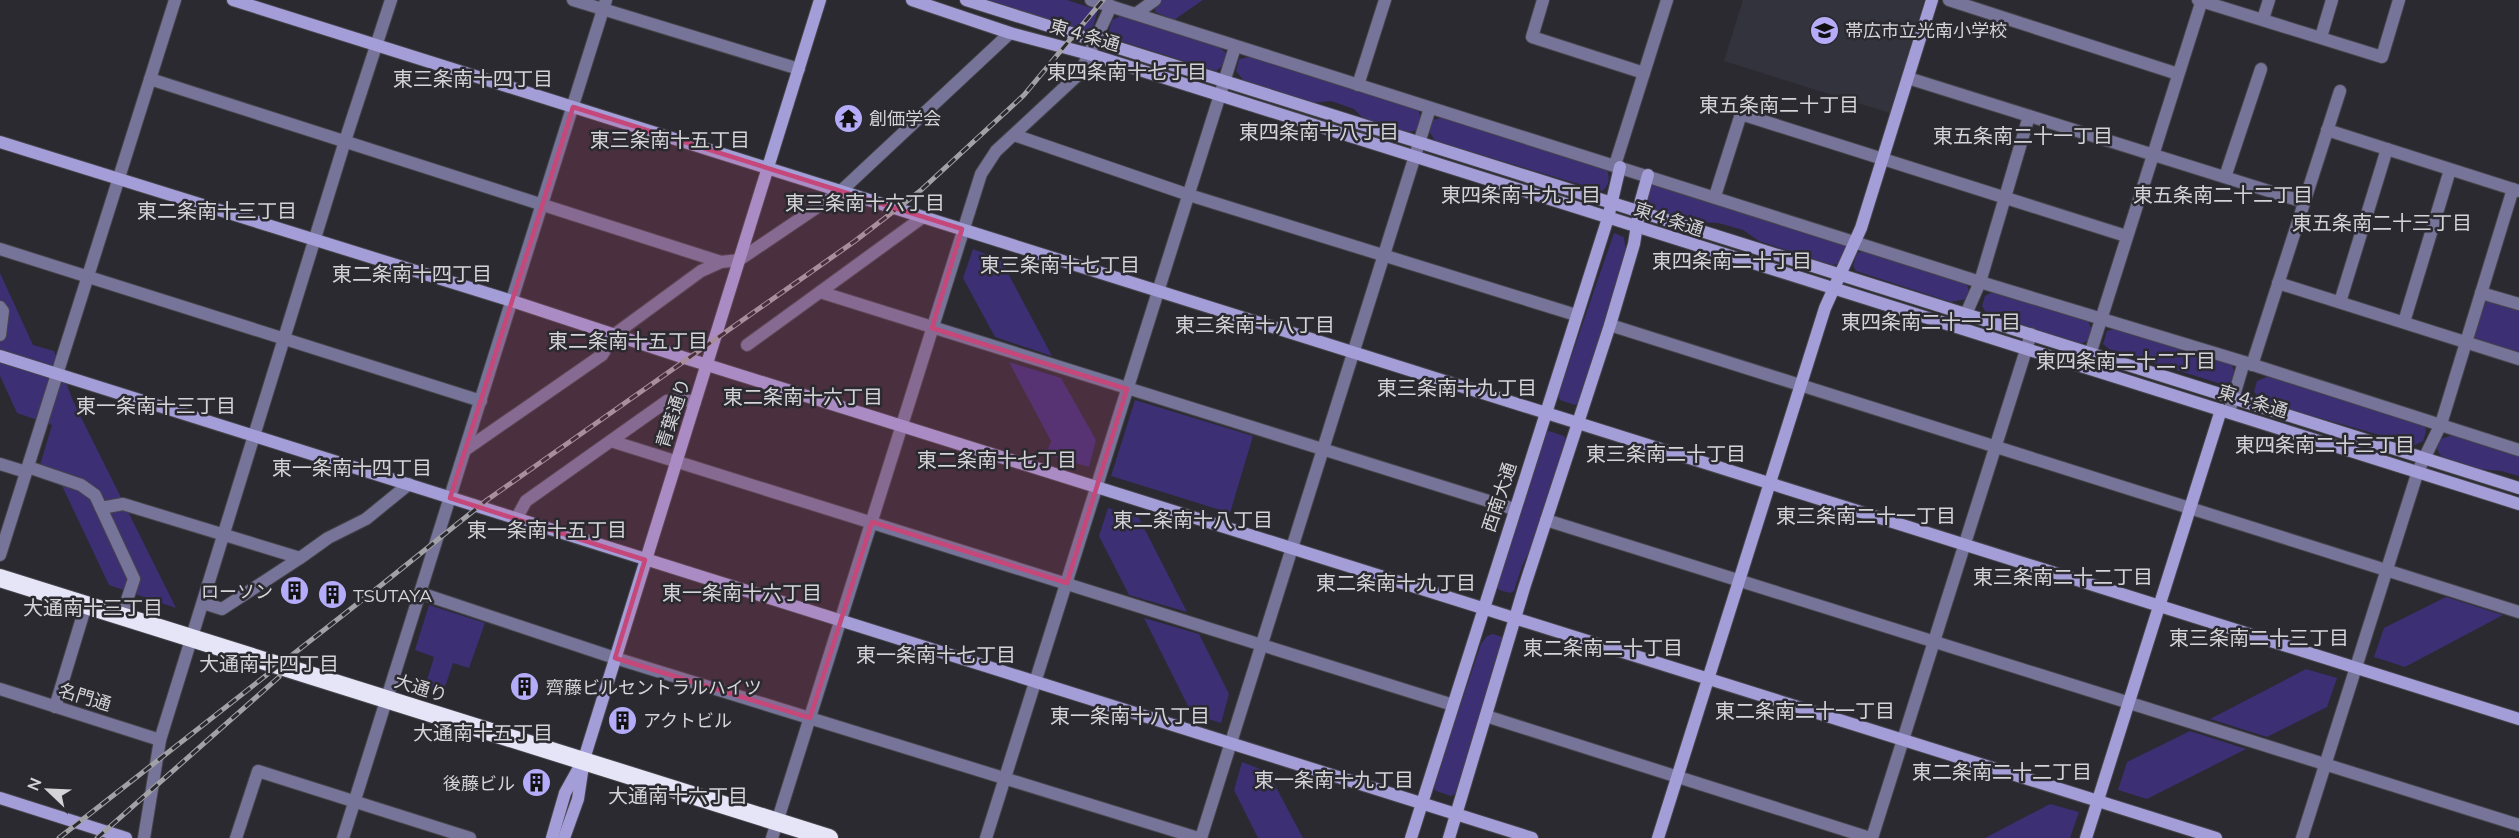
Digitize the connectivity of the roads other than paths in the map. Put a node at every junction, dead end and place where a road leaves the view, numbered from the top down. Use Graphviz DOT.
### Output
graph roads {
  1 [pos="175,0"];
  2 [pos="233,0"];
  3 [pos="391,0"];
  4 [pos="573,0"];
  5 [pos="820,0"];
  6 [pos="912,0"];
  7 [pos="966,0"];
  8 [pos="1091,0"];
  9 [pos="1155,0"];
  10 [pos="1385,0"];
  11 [pos="1543,0"];
  12 [pos="1667,0"];
  13 [pos="1932,0"];
  14 [pos="1949,0"];
  15 [pos="2200,0"];
  16 [pos="2269,0"];
  17 [pos="2332,0"];
  18 [pos="2399,0"];
  19 [pos="605,5"];
  20 [pos="1112,6"];
  21 [pos="1137,14"];
  22 [pos="2263,20"];
  23 [pos="1010,33"];
  24 [pos="2321,37"];
  25 [pos="1094,40"];
  26 [pos="375,46"];
  27 [pos="1235,47"];
  28 [pos="1089,54"];
  29 [pos="799,69"];
  30 [pos="2261,69"];
  31 [pos="1644,73"];
  32 [pos="2178,74"];
  33 [pos="1908,78"];
  34 [pos="150,79"];
  35 [pos="1224,81"];
  36 [pos="1358,85"];
  37 [pos="2340,91"];
  38 [pos="1220,96"];
  39 [pos="573,107"];
  40 [pos="1430,108"];
  41 [pos="2029,116"];
  42 [pos="2327,130"];
  43 [pos="1014,135"];
  44 [pos="345,141"];
  45 [pos="0,142"];
  46 [pos="1419,143"];
  47 [pos="2387,149"];
  48 [pos="2153,155"];
  49 [pos="1414,157"];
  50 [pos="1882,160"];
  51 [pos="1617,166"];
  52 [pos="768,169"];
  53 [pos="2450,170"];
  54 [pos="1648,175"];
  55 [pos="2225,177"];
  56 [pos="119,179"];
  57 [pos="2516,190"];
  58 [pos="841,191"];
  59 [pos="1189,195"];
  60 [pos="1715,196"];
  61 [pos="2005,197"];
  62 [pos="2304,202"];
  63 [pos="1610,203"];
  64 [pos="543,204"];
  65 [pos="1639,211"];
  66 [pos="923,217"];
  67 [pos="1608,218"];
  68 [pos="1637,227"];
  69 [pos="962,229"];
  70 [pos="2126,236"];
  71 [pos="314,240"];
  72 [pos="1856,241"];
  73 [pos="0,249"];
  74 [pos="1383,255"];
  75 [pos="739,260"];
  76 [pos="721,262"];
  77 [pos="1840,273"];
  78 [pos="88,276"];
  79 [pos="1980,282"];
  80 [pos="2278,283"];
  81 [pos="1833,289"];
  82 [pos="820,292"];
  83 [pos="1158,292"];
  84 [pos="2481,293"];
  85 [pos="512,301"];
  86 [pos="2340,302"];
  87 [pos="2519,304"];
  88 [pos="0,307"];
  89 [pos="1966,314"];
  90 [pos="1576,315"];
  91 [pos="2101,318"];
  92 [pos="2404,322"];
  93 [pos="1610,325"];
  94 [pos="932,328"];
  95 [pos="615,334"];
  96 [pos="2031,334"];
  97 [pos="0,335"];
  98 [pos="284,338"];
  99 [pos="2466,342"];
  100 [pos="747,345"];
  101 [pos="2026,349"];
  102 [pos="1354,353"];
  103 [pos="2091,353"];
  104 [pos="0,356"];
  105 [pos="2519,359"];
  106 [pos="708,364"];
  107 [pos="2248,364"];
  108 [pos="2086,367"];
  109 [pos="57,374"];
  110 [pos="1800,386"];
  111 [pos="1127,389"];
  112 [pos="2233,398"];
  113 [pos="481,401"];
  114 [pos="695,402"];
  115 [pos="2225,411"];
  116 [pos="1546,413"];
  117 [pos="1577,423"];
  118 [pos="2441,424"];
  119 [pos="903,425"];
  120 [pos="254,436"];
  121 [pos="611,441"];
  122 [pos="1995,447"];
  123 [pos="465,450"];
  124 [pos="1323,450"];
  125 [pos="2519,450"];
  126 [pos="2423,458"];
  127 [pos="676,461"];
  128 [pos="0,464"];
  129 [pos="27,470"];
  130 [pos="2418,471"];
  131 [pos="1769,483"];
  132 [pos="409,484"];
  133 [pos="1097,486"];
  134 [pos="2519,488"];
  135 [pos="450,498"];
  136 [pos="2519,504"];
  137 [pos="101,508"];
  138 [pos="2191,508"];
  139 [pos="1514,509"];
  140 [pos="516,519"];
  141 [pos="1546,520"];
  142 [pos="872,522"];
  143 [pos="224,535"];
  144 [pos="1965,544"];
  145 [pos="1293,548"];
  146 [pos="0,555"];
  147 [pos="300,558"];
  148 [pos="645,560"];
  149 [pos="2386,570"];
  150 [pos="0,578"];
  151 [pos="1739,581"];
  152 [pos="1067,583"];
  153 [pos="420,593"];
  154 [pos="203,603"];
  155 [pos="86,604"];
  156 [pos="2159,605"];
  157 [pos="1484,608"];
  158 [pos="2519,612"];
  159 [pos="122,615"];
  160 [pos="1516,618"];
  161 [pos="842,620"];
  162 [pos="192,638"];
  163 [pos="1935,643"];
  164 [pos="1262,645"];
  165 [pos="615,658"];
  166 [pos="2355,667"];
  167 [pos="1707,678"];
  168 [pos="1036,683"];
  169 [pos="0,689"];
  170 [pos="387,699"];
  171 [pos="2128,702"];
  172 [pos="1453,705"];
  173 [pos="55,706"];
  174 [pos="1486,716"];
  175 [pos="810,718"];
  176 [pos="2519,719"];
  177 [pos="160,740"];
  178 [pos="1904,740"];
  179 [pos="1231,744"];
  180 [pos="584,759"];
  181 [pos="2324,765"];
  182 [pos="1677,776"];
  183 [pos="1005,779"];
  184 [pos="0,798"];
  185 [pos="2097,800"];
  186 [pos="354,802"];
  187 [pos="1422,804"];
  188 [pos="1456,814"];
  189 [pos="2519,825"];
  190 [pos="775,830"];
  191 [pos="2519,831"];
  192 [pos="126,838"];
  193 [pos="144,838"];
  194 [pos="236,838"];
  195 [pos="343,838"];
  196 [pos="470,838"];
  197 [pos="552,838"];
  198 [pos="564,838"];
  199 [pos="829,838"];
  200 [pos="986,838"];
  201 [pos="1200,838"];
  202 [pos="1411,838"];
  203 [pos="1449,838"];
  204 [pos="1532,838"];
  205 [pos="1658,838"];
  206 [pos="1871,838"];
  207 [pos="2086,838"];
  208 [pos="2216,838"];
  209 [pos="2302,838"];
  210 [pos="2517,838"];
  1 -- 34 [label="street"];
  2 -- 26 [label="street"];
  3 -- 26 [label="street"];
  4 -- 19 [label="street"];
  5 -- 29 [label="street, 青葉通り"];
  6 -- 23 [label="street, 東４条通"];
  7 -- 25 [label="street, 東４条通"];
  8 -- 20 [label="street"];
  9 -- 21 [label="street"];
  10 -- 36 [label="street"];
  11 -- 31 [label="street"];
  12 -- 31 [label="street"];
  13 -- 33 [label="street"];
  14 -- 32 [label="street"];
  15 -- 22 [label="street"];
  15 -- 32 [label="street"];
  16 -- 22 [label="street"];
  17 -- 24 [label="street"];
  18 -- 24 [label="street"];
  19 -- 29 [label="street"];
  19 -- 39 [label="street"];
  20 -- 21 [label="street"];
  20 -- 25 [label="street"];
  21 -- 27 [label="street"];
  22 -- 24 [label="street"];
  23 -- 28 [label="street, 東４条通"];
  23 -- 58 [label="street"];
  25 -- 28 [label="street"];
  25 -- 35 [label="street, 東４条通"];
  26 -- 39 [label="street"];
  26 -- 44 [label="street"];
  27 -- 35 [label="street"];
  27 -- 36 [label="street"];
  28 -- 38 [label="street, 東４条通"];
  28 -- 43 [label="street"];
  29 -- 52 [label="street, 青葉通り"];
  30 -- 55 [label="street"];
  31 -- 51 [label="street"];
  32 -- 48 [label="street"];
  33 -- 41 [label="street"];
  33 -- 50 [label="street"];
  34 -- 44 [label="street"];
  34 -- 56 [label="street"];
  35 -- 38 [label="street"];
  35 -- 46 [label="street, 東４条通"];
  36 -- 40 [label="street"];
  37 -- 42 [label="street"];
  38 -- 49 [label="street, 東４条通"];
  38 -- 59 [label="street"];
  39 -- 52 [label="street"];
  39 -- 64 [label="street"];
  40 -- 46 [label="street"];
  40 -- 51 [label="street"];
  41 -- 48 [label="street"];
  41 -- 61 [label="street"];
  42 -- 47 [label="street"];
  42 -- 62 [label="street"];
  43 -- 59 [label="street"];
  43 -- 69 [label="street"];
  44 -- 64 [label="street"];
  44 -- 71 [label="street"];
  45 -- 56 [label="street"];
  46 -- 49 [label="street"];
  46 -- 63 [label="street, 東４条通"];
  47 -- 53 [label="street"];
  47 -- 86 [label="street"];
  48 -- 55 [label="street"];
  48 -- 70 [label="street"];
  49 -- 67 [label="street, 東４条通"];
  49 -- 74 [label="street"];
  50 -- 60 [label="street"];
  50 -- 61 [label="street"];
  50 -- 72 [label="street"];
  51 -- 54 [label="street"];
  51 -- 63 [label="street, 西南大通"];
  52 -- 58 [label="street"];
  52 -- 75 [label="street, 青葉通り"];
  53 -- 57 [label="street"];
  53 -- 92 [label="street"];
  54 -- 60 [label="street"];
  54 -- 65 [label="street"];
  55 -- 62 [label="street"];
  56 -- 71 [label="street"];
  56 -- 78 [label="street"];
  57 -- 84 [label="street"];
  58 -- 66 [label="street"];
  58 -- 75 [label="street"];
  59 -- 74 [label="street"];
  59 -- 83 [label="street"];
  60 -- 72 [label="street"];
  61 -- 70 [label="street"];
  61 -- 79 [label="street"];
  62 -- 80 [label="street"];
  63 -- 65 [label="street, 東４条通"];
  63 -- 67 [label="street, 西南大通"];
  64 -- 76 [label="street"];
  64 -- 85 [label="street"];
  65 -- 68 [label="street"];
  65 -- 77 [label="street, 東４条通"];
  66 -- 69 [label="street"];
  66 -- 82 [label="street"];
  67 -- 68 [label="street, 東４条通"];
  67 -- 90 [label="street, 西南大通"];
  68 -- 81 [label="street, 東４条通"];
  68 -- 93 [label="street"];
  69 -- 83 [label="street"];
  69 -- 94 [label="street"];
  70 -- 91 [label="street"];
  71 -- 85 [label="street"];
  71 -- 98 [label="street"];
  72 -- 77 [label="street"];
  72 -- 79 [label="street"];
  73 -- 78 [label="street"];
  74 -- 90 [label="street"];
  74 -- 102 [label="street"];
  75 -- 76 [label="street"];
  75 -- 106 [label="street, 青葉通り"];
  76 -- 95 [label="street"];
  77 -- 81 [label="street"];
  77 -- 89 [label="street, 東４条通"];
  78 -- 98 [label="street"];
  78 -- 109 [label="street"];
  79 -- 89 [label="street"];
  79 -- 91 [label="street"];
  80 -- 86 [label="street"];
  80 -- 107 [label="street"];
  81 -- 101 [label="street, 東４条通"];
  81 -- 110 [label="street"];
  82 -- 94 [label="street"];
  82 -- 100 [label="street"];
  83 -- 102 [label="street"];
  83 -- 111 [label="street"];
  84 -- 87 [label="street"];
  84 -- 99 [label="street"];
  85 -- 95 [label="street"];
  85 -- 113 [label="street"];
  86 -- 92 [label="street"];
  88 -- 97 [label="street"];
  89 -- 96 [label="street, 東４条通"];
  90 -- 116 [label="street, 西南大通"];
  91 -- 103 [label="street"];
  91 -- 107 [label="street"];
  92 -- 99 [label="street"];
  93 -- 110 [label="street"];
  93 -- 117 [label="street"];
  94 -- 111 [label="street"];
  94 -- 119 [label="street"];
  95 -- 106 [label="street"];
  95 -- 123 [label="street"];
  96 -- 101 [label="street"];
  96 -- 103 [label="street, 東４条通"];
  98 -- 113 [label="street"];
  98 -- 120 [label="street"];
  99 -- 105 [label="street"];
  99 -- 118 [label="street"];
  101 -- 108 [label="street, 東４条通"];
  101 -- 122 [label="street"];
  102 -- 116 [label="street"];
  102 -- 124 [label="street"];
  103 -- 108 [label="street"];
  103 -- 112 [label="street, 東４条通"];
  104 -- 109 [label="street"];
  106 -- 114 [label="street, 青葉通り"];
  106 -- 119 [label="street"];
  107 -- 112 [label="street"];
  107 -- 118 [label="street"];
  108 -- 115 [label="street, 東４条通"];
  109 -- 120 [label="street"];
  109 -- 129 [label="street"];
  110 -- 122 [label="street"];
  110 -- 131 [label="street"];
  111 -- 124 [label="street"];
  111 -- 133 [label="street"];
  112 -- 115 [label="street"];
  112 -- 126 [label="street, 東４条通"];
  113 -- 123 [label="street"];
  114 -- 121 [label="street"];
  114 -- 127 [label="street, 青葉通り"];
  115 -- 130 [label="street, 東４条通"];
  115 -- 138 [label="street"];
  116 -- 117 [label="street"];
  116 -- 139 [label="street, 西南大通"];
  117 -- 131 [label="street"];
  117 -- 141 [label="street"];
  118 -- 125 [label="street"];
  118 -- 126 [label="street"];
  119 -- 133 [label="street"];
  119 -- 142 [label="street"];
  120 -- 132 [label="street"];
  120 -- 143 [label="street"];
  121 -- 127 [label="street"];
  121 -- 140 [label="street"];
  122 -- 138 [label="street"];
  122 -- 144 [label="street"];
  123 -- 135 [label="street"];
  124 -- 139 [label="street"];
  124 -- 145 [label="street"];
  126 -- 130 [label="street"];
  126 -- 134 [label="street, 東４条通"];
  127 -- 142 [label="street"];
  127 -- 148 [label="street, 青葉通り"];
  128 -- 129 [label="street"];
  129 -- 137 [label="street"];
  129 -- 146 [label="street"];
  130 -- 136 [label="street, 東４条通"];
  130 -- 149 [label="street"];
  131 -- 144 [label="street"];
  131 -- 151 [label="street"];
  132 -- 135 [label="street"];
  132 -- 147 [label="street"];
  133 -- 145 [label="street"];
  133 -- 152 [label="street"];
  135 -- 140 [label="street"];
  135 -- 153 [label="street"];
  137 -- 143 [label="street"];
  137 -- 159 [label="street"];
  138 -- 149 [label="street"];
  138 -- 156 [label="street"];
  139 -- 157 [label="street, 西南大通"];
  140 -- 148 [label="street"];
  141 -- 151 [label="street"];
  141 -- 160 [label="street"];
  142 -- 152 [label="street"];
  142 -- 161 [label="street"];
  143 -- 147 [label="street"];
  143 -- 154 [label="street"];
  144 -- 156 [label="street"];
  144 -- 163 [label="street"];
  145 -- 157 [label="street"];
  145 -- 164 [label="street"];
  147 -- 154 [label="street"];
  148 -- 161 [label="street"];
  148 -- 165 [label="street, 青葉通り"];
  149 -- 158 [label="street"];
  149 -- 166 [label="street"];
  150 -- 155 [label="highway, 大通り"];
  151 -- 163 [label="street"];
  151 -- 167 [label="street"];
  152 -- 164 [label="street"];
  152 -- 168 [label="street"];
  153 -- 165 [label="street"];
  153 -- 170 [label="street"];
  154 -- 162 [label="street"];
  155 -- 159 [label="highway, 大通り"];
  155 -- 173 [label="street"];
  156 -- 166 [label="street"];
  156 -- 171 [label="street"];
  157 -- 160 [label="street"];
  157 -- 172 [label="street, 西南大通"];
  159 -- 162 [label="highway, 大通り"];
  160 -- 167 [label="street"];
  160 -- 174 [label="street"];
  161 -- 168 [label="street"];
  161 -- 175 [label="street"];
  162 -- 170 [label="highway, 大通り"];
  162 -- 177 [label="street"];
  163 -- 171 [label="street"];
  163 -- 178 [label="street"];
  164 -- 172 [label="street"];
  164 -- 179 [label="street"];
  165 -- 175 [label="street"];
  165 -- 180 [label="street, 青葉通り"];
  166 -- 176 [label="street"];
  166 -- 181 [label="street"];
  167 -- 178 [label="street"];
  167 -- 182 [label="street"];
  168 -- 179 [label="street"];
  168 -- 183 [label="street"];
  169 -- 173 [label="street, 名門通"];
  170 -- 180 [label="highway, 大通り"];
  170 -- 186 [label="street"];
  171 -- 181 [label="street"];
  171 -- 185 [label="street"];
  172 -- 187 [label="street, 西南大通"];
  173 -- 177 [label="street, 名門通"];
  174 -- 182 [label="street"];
  174 -- 188 [label="street"];
  175 -- 183 [label="street"];
  175 -- 190 [label="street"];
  177 -- 193 [label="street"];
  178 -- 185 [label="street"];
  178 -- 206 [label="street"];
  179 -- 187 [label="street"];
  179 -- 201 [label="street"];
  180 -- 190 [label="highway, 大通り"];
  180 -- 197 [label="street"];
  180 -- 198 [label="street, 青葉通り"];
  181 -- 189 [label="street"];
  181 -- 209 [label="street"];
  182 -- 205 [label="street"];
  182 -- 206 [label="street"];
  183 -- 200 [label="street"];
  183 -- 201 [label="street"];
  184 -- 192 [label="street"];
  185 -- 207 [label="street"];
  185 -- 208 [label="street"];
  186 -- 194 [label="street"];
  186 -- 195 [label="street"];
  186 -- 196 [label="street"];
  187 -- 188 [label="street"];
  187 -- 202 [label="street, 西南大通"];
  188 -- 203 [label="street"];
  188 -- 204 [label="street"];
  190 -- 199 [label="highway, 大通り"];
  191 -- 210 [label="street"];
}
